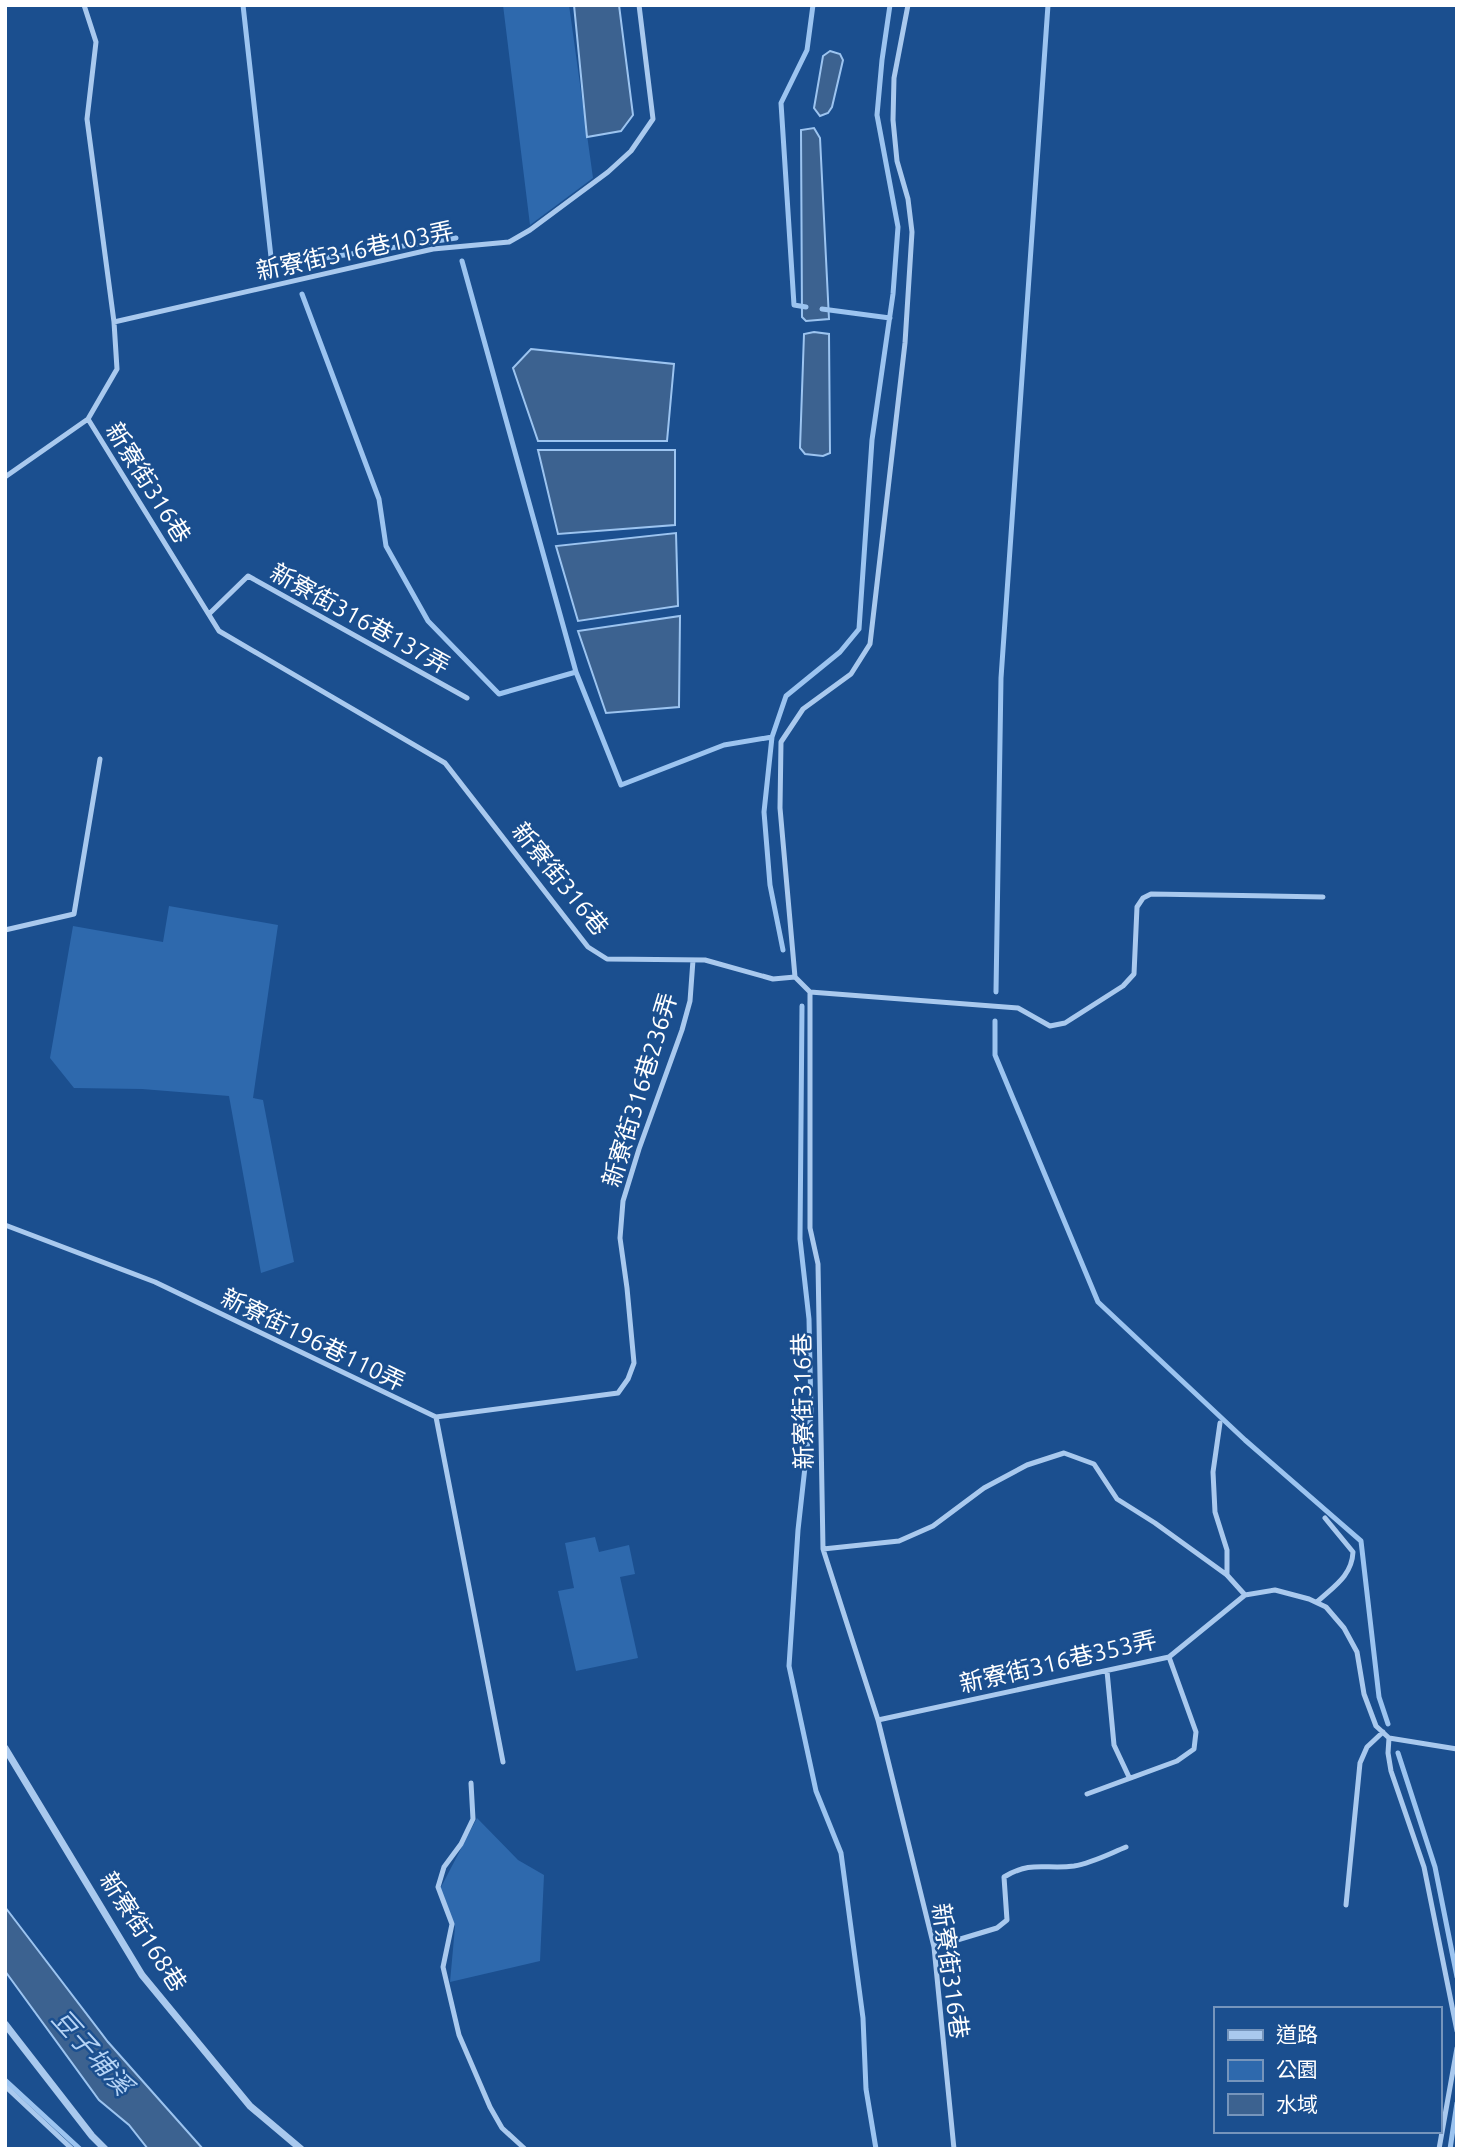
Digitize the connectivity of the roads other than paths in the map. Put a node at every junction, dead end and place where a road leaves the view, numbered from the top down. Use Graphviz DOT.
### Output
graph roads {
  1 [pos="84,5"];
  2 [pos="639,5"];
  3 [pos="908,5"];
  4 [pos="114,323"];
  5 [pos="88,419"];
  6 [pos="5,477"];
  7 [pos="209,614"];
  8 [pos="467,698"];
  9 [pos="100,759"];
  10 [pos="1323,897"];
  11 [pos="5,930"];
  12 [pos="693,960"];
  13 [pos="795,977"];
  14 [pos="810,992"];
  15 [pos="5,1225"];
  16 [pos="436,1417"];
  17 [pos="1220,1423"];
  18 [pos="1325,1518"];
  19 [pos="823,1549"];
  20 [pos="1227,1575"];
  21 [pos="1245,1595"];
  22 [pos="1317,1602"];
  23 [pos="1169,1657"];
  24 [pos="1107,1671"];
  25 [pos="878,1720"];
  26 [pos="1383,1732"];
  27 [pos="1389,1738"];
  28 [pos="5,1748"];
  29 [pos="1457,1749"];
  30 [pos="503,1762"];
  31 [pos="1129,1777"];
  32 [pos="471,1783"];
  33 [pos="1087,1794"];
  34 [pos="1126,1847"];
  35 [pos="1346,1905"];
  36 [pos="934,1947"];
  37 [pos="5,2024"];
  38 [pos="1457,2031"];
  39 [pos="1457,2048"];
  40 [pos="5,2087"];
  41 [pos="72,2148"];
  42 [pos="105,2149"];
  43 [pos="301,2149"];
  44 [pos="525,2149"];
  45 [pos="954,2149"];
  46 [pos="1439,2149"];
  1 -- 4 [label="lane, 新寮街316巷"];
  2 -- 4 [label="lane, 新寮街316巷103弄"];
  3 -- 13 [label="lane"];
  4 -- 5 [label="lane, 新寮街316巷"];
  5 -- 6 [label="lane"];
  5 -- 7 [label="lane, 新寮街316巷"];
  7 -- 8 [label="lane, 新寮街316巷137弄"];
  7 -- 12 [label="lane, 新寮街316巷"];
  9 -- 11 [label="lane"];
  10 -- 14 [label="lane"];
  12 -- 13 [label="lane, 新寮街316巷"];
  12 -- 16 [label="lane, 新寮街316巷236弄"];
  13 -- 14 [label="lane"];
  14 -- 19 [label="lane, 新寮街316巷"];
  15 -- 16 [label="lane, 新寮街196巷110弄"];
  16 -- 30 [label="lane"];
  17 -- 20 [label="lane"];
  18 -- 22 [label="lane"];
  19 -- 20 [label="lane"];
  19 -- 25 [label="lane, 新寮街316巷"];
  20 -- 21 [label="lane"];
  21 -- 22 [label="lane"];
  21 -- 23 [label="lane, 新寮街316巷353弄"];
  22 -- 26 [label="lane"];
  23 -- 24 [label="lane, 新寮街316巷353弄"];
  23 -- 31 [label="lane"];
  24 -- 25 [label="lane, 新寮街316巷353弄"];
  24 -- 31 [label="lane"];
  25 -- 36 [label="lane, 新寮街316巷"];
  26 -- 27 [label="lane"];
  26 -- 35 [label="lane"];
  27 -- 29 [label="lane"];
  27 -- 38 [label="lane"];
  28 -- 43 [label="street, 新寮街168巷"];
  31 -- 33 [label="lane"];
  32 -- 44 [label="lane"];
  34 -- 36 [label="lane"];
  36 -- 45 [label="lane, 新寮街316巷"];
  37 -- 42 [label="street"];
  39 -- 46 [label="lane"];
  40 -- 41 [label="lane"];
}
